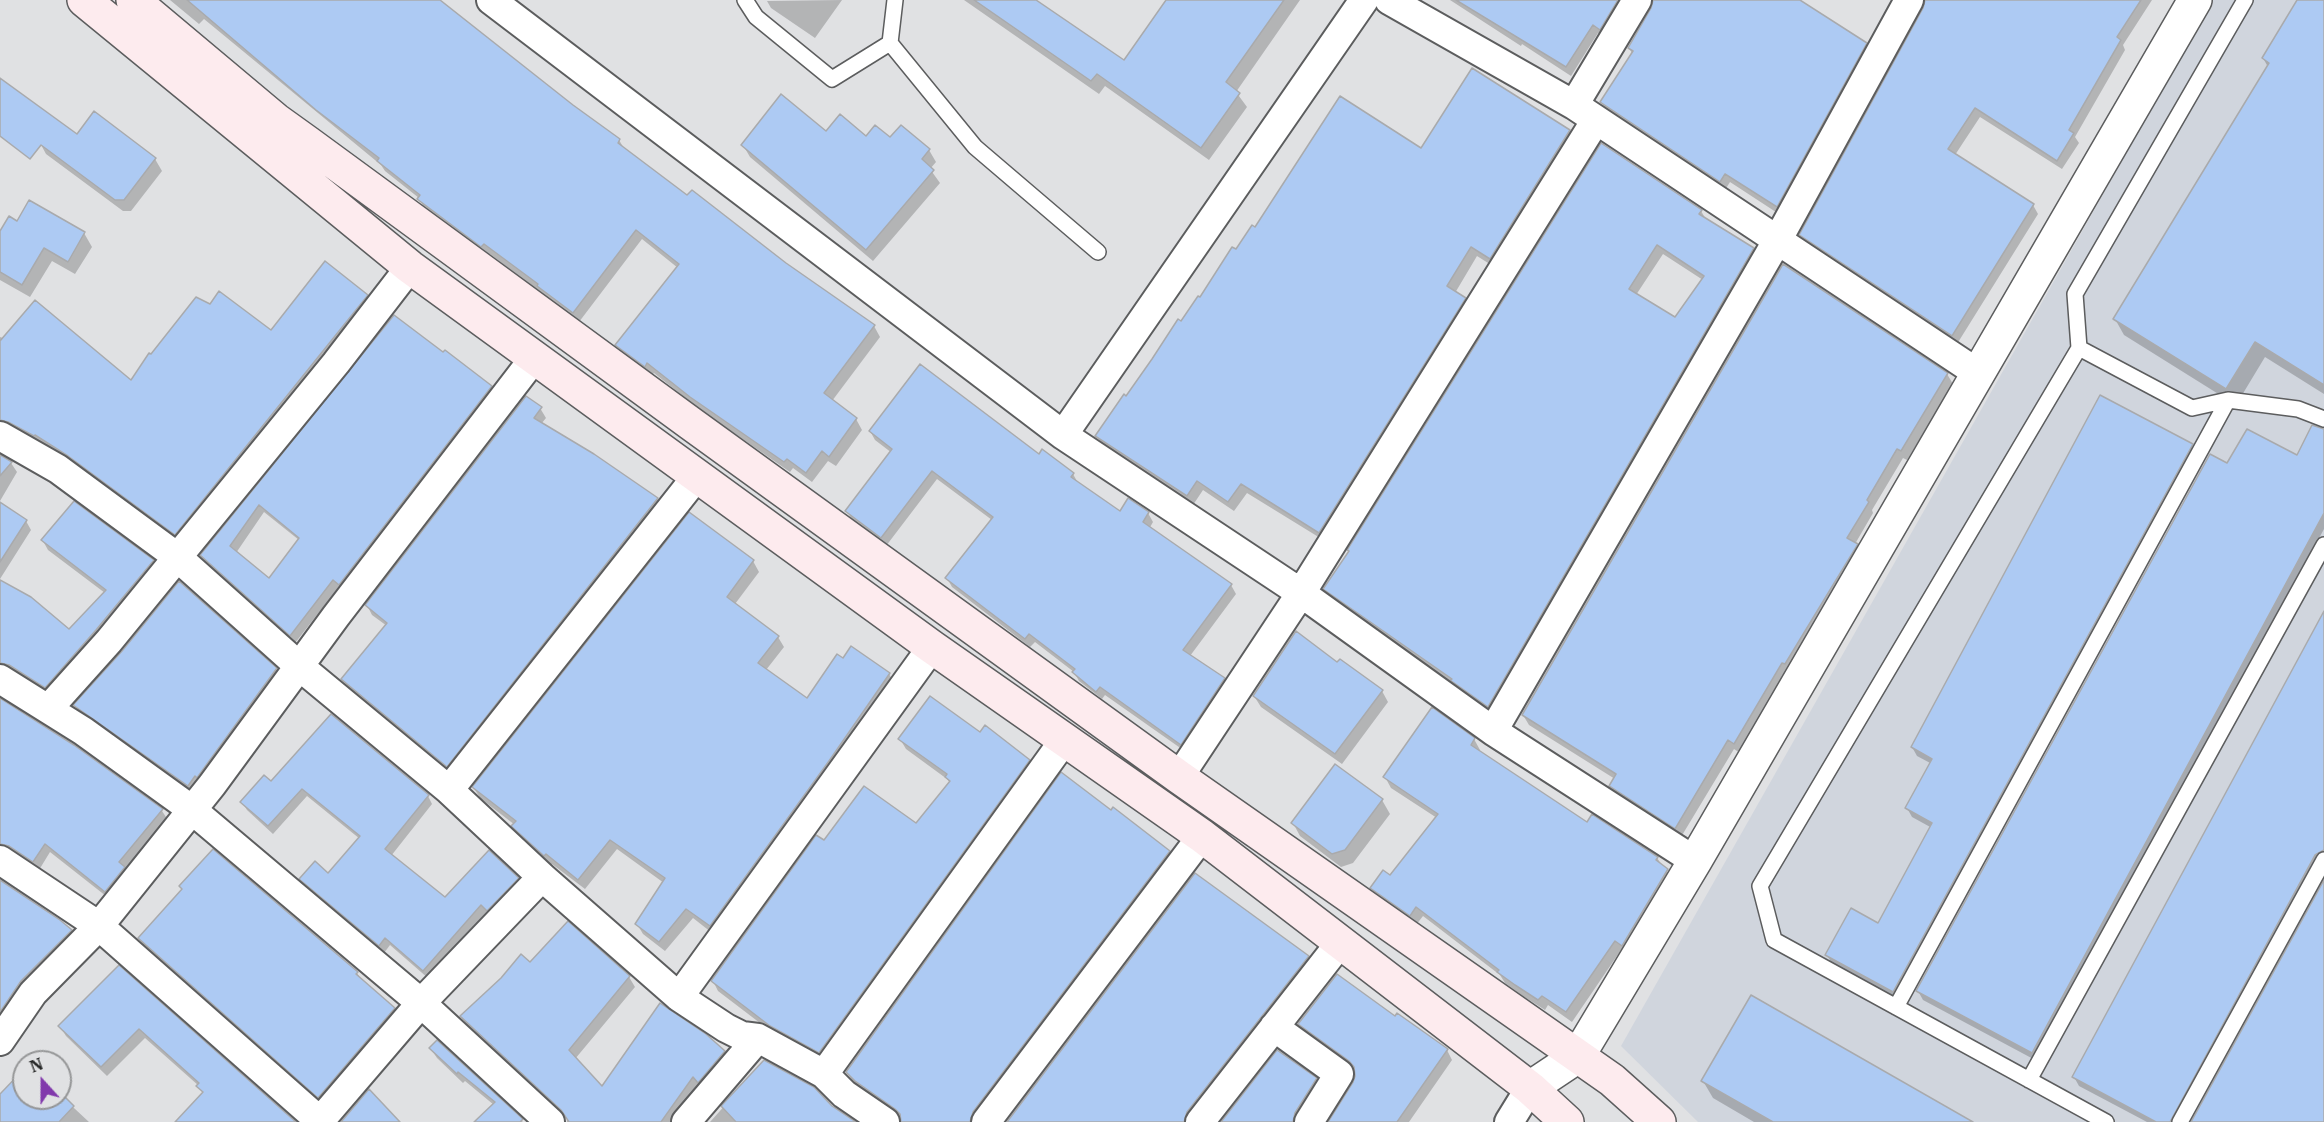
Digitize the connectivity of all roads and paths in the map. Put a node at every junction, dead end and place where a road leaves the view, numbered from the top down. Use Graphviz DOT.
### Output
graph roads {
  1 [pos="84,0"];
  2 [pos="133,0"];
  3 [pos="491,0"];
  4 [pos="745,0"];
  5 [pos="895,0"];
  6 [pos="1364,0"];
  7 [pos="1389,0"];
  8 [pos="1637,0"];
  9 [pos="1909,0"];
  10 [pos="2195,0"];
  11 [pos="2245,0"];
  12 [pos="890,43"];
  13 [pos="1585,112"];
  14 [pos="1777,240"];
  15 [pos="1098,252"];
  16 [pos="410,267"];
  17 [pos="2079,348"];
  18 [pos="535,357"];
  19 [pos="1979,374"];
  20 [pos="2228,400"];
  21 [pos="2324,419"];
  22 [pos="1063,435"];
  23 [pos="0,436"];
  24 [pos="697,476"];
  25 [pos="2324,545"];
  26 [pos="176,556"];
  27 [pos="1301,594"];
  28 [pos="932,647"];
  29 [pos="299,666"];
  30 [pos="0,679"];
  31 [pos="48,709"];
  32 [pos="1493,731"];
  33 [pos="1065,739"];
  34 [pos="1179,777"];
  35 [pos="449,790"];
  36 [pos="191,809"];
  37 [pos="1202,836"];
  38 [pos="0,860"];
  39 [pos="2324,860"];
  40 [pos="1695,861"];
  41 [pos="542,877"];
  42 [pos="99,926"];
  43 [pos="1340,943"];
  44 [pos="679,997"];
  45 [pos="421,1003"];
  46 [pos="1896,1007"];
  47 [pos="1274,1027"];
  48 [pos="758,1038"];
  49 [pos="0,1040"];
  50 [pos="1578,1056"];
  51 [pos="824,1074"];
  52 [pos="2029,1080"];
  53 [pos="1530,1088"];
  54 [pos="701,1117"];
  55 [pos="320,1122"];
  56 [pos="550,1122"];
  57 [pos="885,1122"];
  58 [pos="986,1122"];
  59 [pos="1200,1122"];
  60 [pos="1309,1122"];
  61 [pos="1509,1122"];
  62 [pos="1567,1122"];
  63 [pos="1659,1122"];
  64 [pos="2106,1122"];
  65 [pos="2180,1122"];
  1 -- 16 [label="main road"];
  2 -- 34 [label="main road"];
  3 -- 22 [label="street"];
  4 -- 12 [label="lane"];
  5 -- 12 [label="lane"];
  6 -- 22 [label="street"];
  7 -- 13 [label="street"];
  8 -- 13 [label="street"];
  9 -- 14 [label="street"];
  10 -- 19 [label="street"];
  11 -- 17 [label="lane"];
  12 -- 15 [label="lane"];
  13 -- 14 [label="street"];
  13 -- 27 [label="street"];
  14 -- 19 [label="street"];
  14 -- 32 [label="street"];
  16 -- 18 [label="main road"];
  16 -- 26 [label="street"];
  17 -- 20 [label="lane"];
  17 -- 46 [label="lane"];
  18 -- 24 [label="main road"];
  18 -- 29 [label="street"];
  19 -- 40 [label="street"];
  20 -- 21 [label="lane"];
  20 -- 46 [label="lane"];
  22 -- 27 [label="street"];
  23 -- 26 [label="street"];
  24 -- 28 [label="main road"];
  24 -- 35 [label="street"];
  25 -- 52 [label="lane"];
  26 -- 29 [label="street"];
  26 -- 31 [label="street"];
  27 -- 32 [label="street"];
  27 -- 34 [label="street"];
  28 -- 33 [label="main road"];
  28 -- 44 [label="street"];
  29 -- 35 [label="street"];
  29 -- 36 [label="street"];
  30 -- 31 [label="street"];
  31 -- 36 [label="street"];
  32 -- 40 [label="street"];
  33 -- 37 [label="main road"];
  33 -- 51 [label="street"];
  34 -- 50 [label="main road"];
  35 -- 41 [label="street"];
  36 -- 42 [label="street"];
  36 -- 45 [label="street"];
  37 -- 43 [label="main road"];
  37 -- 58 [label="street"];
  38 -- 42 [label="street"];
  39 -- 65 [label="lane"];
  40 -- 50 [label="street"];
  41 -- 44 [label="street"];
  41 -- 45 [label="street"];
  42 -- 49 [label="street"];
  42 -- 55 [label="street"];
  43 -- 47 [label="street"];
  43 -- 53 [label="main road"];
  44 -- 48 [label="street"];
  45 -- 55 [label="street"];
  45 -- 56 [label="street"];
  46 -- 52 [label="lane"];
  47 -- 59 [label="street"];
  47 -- 60 [label="street"];
  48 -- 51 [label="street"];
  48 -- 54 [label="street"];
  50 -- 53 [label="street"];
  50 -- 63 [label="main road"];
  51 -- 57 [label="street"];
  52 -- 64 [label="lane"];
  53 -- 61 [label="street"];
  53 -- 62 [label="main road"];
}
